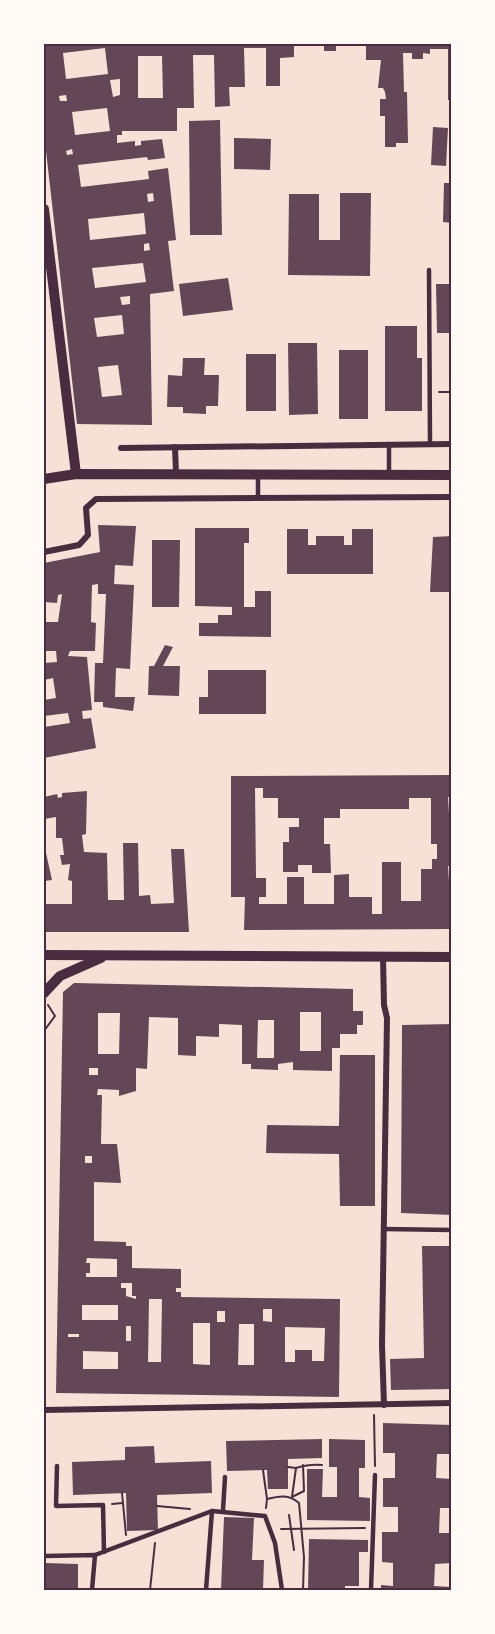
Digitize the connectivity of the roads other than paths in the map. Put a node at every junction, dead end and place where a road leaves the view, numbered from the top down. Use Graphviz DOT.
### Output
graph roads {
  1 [pos="44,208"];
  2 [pos="429,270"];
  3 [pos="389,444"];
  4 [pos="430,444"];
  5 [pos="452,444"];
  6 [pos="175,447"];
  7 [pos="121,448"];
  8 [pos="176,473"];
  9 [pos="75,474"];
  10 [pos="258,474"];
  11 [pos="389,474"];
  12 [pos="452,475"];
  13 [pos="44,479"];
  14 [pos="452,497"];
  15 [pos="258,498"];
  16 [pos="44,552"];
  17 [pos="44,955"];
  18 [pos="106,956"];
  19 [pos="383,957"];
  20 [pos="452,957"];
  21 [pos="44,993"];
  22 [pos="384,1229"];
  23 [pos="452,1230"];
  24 [pos="452,1403"];
  25 [pos="384,1405"];
  26 [pos="44,1410"];
  27 [pos="57,1466"];
  28 [pos="375,1475"];
  29 [pos="225,1477"];
  30 [pos="223,1510"];
  31 [pos="212,1511"];
  32 [pos="104,1552"];
  33 [pos="95,1554"];
  34 [pos="44,1556"];
  35 [pos="92,1590"];
  36 [pos="206,1590"];
  37 [pos="282,1590"];
  38 [pos="371,1590"];
  1 -- 9 [label="street"];
  2 -- 4 [label="lane"];
  3 -- 4 [label="street"];
  3 -- 6 [label="street"];
  3 -- 11 [label="lane"];
  4 -- 5 [label="street"];
  6 -- 7 [label="street"];
  6 -- 8 [label="street"];
  8 -- 9 [label="street"];
  8 -- 10 [label="street"];
  9 -- 13 [label="street"];
  10 -- 11 [label="street"];
  10 -- 15 [label="lane"];
  11 -- 12 [label="street"];
  14 -- 15 [label="street"];
  15 -- 16 [label="street"];
  17 -- 18 [label="street"];
  18 -- 19 [label="street"];
  18 -- 21 [label="street"];
  19 -- 20 [label="street"];
  19 -- 22 [label="street"];
  22 -- 23 [label="lane"];
  22 -- 25 [label="street"];
  24 -- 25 [label="street"];
  25 -- 26 [label="street"];
  27 -- 32 [label="lane"];
  28 -- 38 [label="lane"];
  29 -- 30 [label="lane"];
  30 -- 31 [label="lane"];
  30 -- 37 [label="lane"];
  31 -- 32 [label="lane"];
  31 -- 36 [label="lane"];
  32 -- 33 [label="lane"];
  33 -- 34 [label="lane"];
  33 -- 35 [label="lane"];
}
